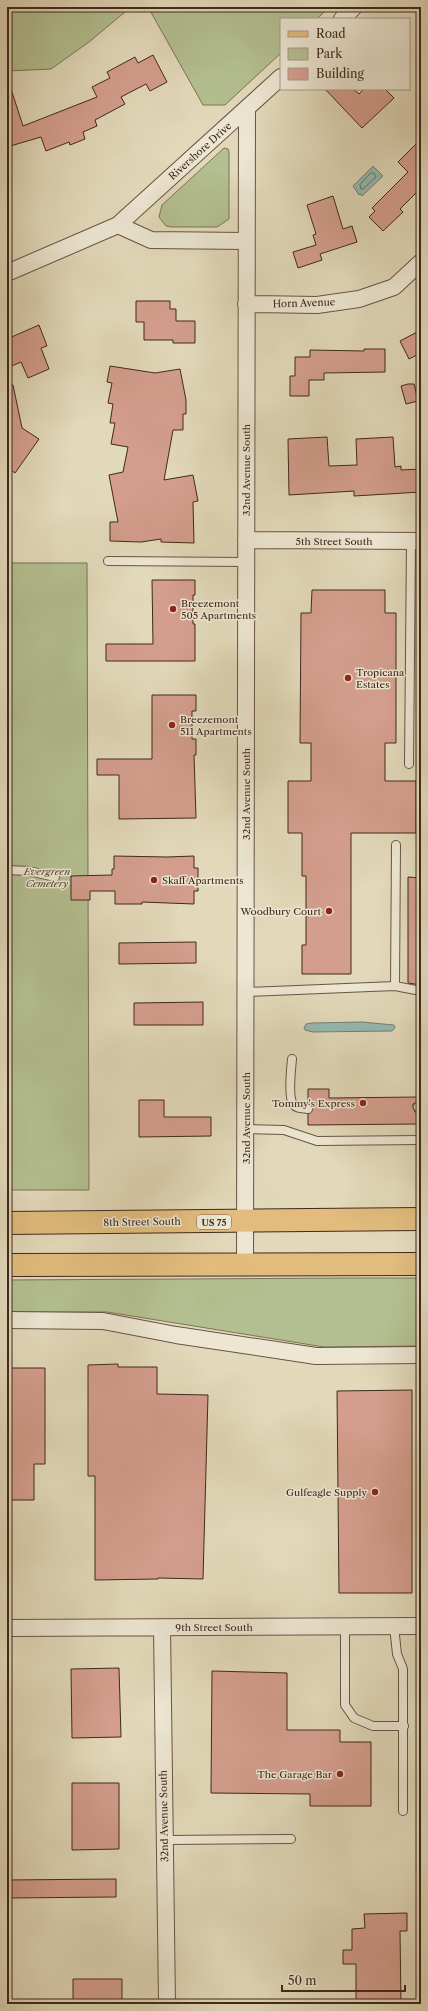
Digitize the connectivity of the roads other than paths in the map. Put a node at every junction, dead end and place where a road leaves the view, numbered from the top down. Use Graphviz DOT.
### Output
graph roads {
  1 [pos="354,7"];
  2 [pos="343,18"];
  3 [pos="280,78"];
  4 [pos="247,109"];
  5 [pos="118,225"];
  6 [pos="246,241"];
  7 [pos="421,262"];
  8 [pos="7,273"];
  9 [pos="246,304"];
  10 [pos="246,540"];
  11 [pos="416,541"];
  12 [pos="108,561"];
  13 [pos="246,562"];
  14 [pos="409,764"];
  15 [pos="396,845"];
  16 [pos="7,870"];
  17 [pos="56,877"];
  18 [pos="395,986"];
  19 [pos="421,991"];
  20 [pos="246,992"];
  21 [pos="292,1059"];
  22 [pos="308,1109"];
  23 [pos="246,1130"];
  24 [pos="421,1140"];
  25 [pos="421,1219"];
  26 [pos="246,1221"];
  27 [pos="7,1223"];
  28 [pos="245,1263"];
  29 [pos="421,1264"];
  30 [pos="7,1265"];
  31 [pos="7,1320"];
  32 [pos="421,1355"];
  33 [pos="345,1626"];
  34 [pos="394,1626"];
  35 [pos="421,1626"];
  36 [pos="162,1627"];
  37 [pos="7,1628"];
  38 [pos="404,1726"];
  39 [pos="402,1810"];
  40 [pos="291,1839"];
  41 [pos="165,1840"];
  42 [pos="167,2004"];
  1 -- 2 [label="street"];
  3 -- 4 [label="street, Rivershore Drive"];
  4 -- 5 [label="street, Rivershore Drive"];
  4 -- 6 [label="street, 32nd Avenue South"];
  5 -- 6 [label="street"];
  5 -- 8 [label="street, Rivershore Drive"];
  6 -- 9 [label="street, 32nd Avenue South"];
  7 -- 9 [label="street, Horn Avenue"];
  9 -- 10 [label="street, 32nd Avenue South"];
  10 -- 11 [label="street, 5th Street South"];
  10 -- 13 [label="street, 32nd Avenue South"];
  11 -- 14 [label="lane"];
  12 -- 13 [label="lane"];
  13 -- 20 [label="street, 32nd Avenue South"];
  15 -- 18 [label="lane"];
  16 -- 17 [label="lane"];
  18 -- 19 [label="lane"];
  18 -- 20 [label="lane"];
  20 -- 23 [label="street, 32nd Avenue South"];
  21 -- 22 [label="lane"];
  23 -- 24 [label="lane"];
  23 -- 26 [label="street, 32nd Avenue South"];
  25 -- 26 [label="main road, 8th Street South / US 75"];
  26 -- 27 [label="main road, 8th Street South / US 75"];
  26 -- 28 [label="street, 32nd Avenue South"];
  28 -- 29 [label="main road"];
  28 -- 30 [label="main road"];
  31 -- 32 [label="street"];
  33 -- 34 [label="street, 9th Street South"];
  33 -- 36 [label="street, 9th Street South"];
  33 -- 38 [label="lane"];
  34 -- 35 [label="street, 9th Street South"];
  34 -- 38 [label="lane"];
  36 -- 37 [label="street, 9th Street South"];
  36 -- 41 [label="street, 32nd Avenue South"];
  38 -- 39 [label="lane"];
  40 -- 41 [label="lane"];
  41 -- 42 [label="street, 32nd Avenue South"];
}
